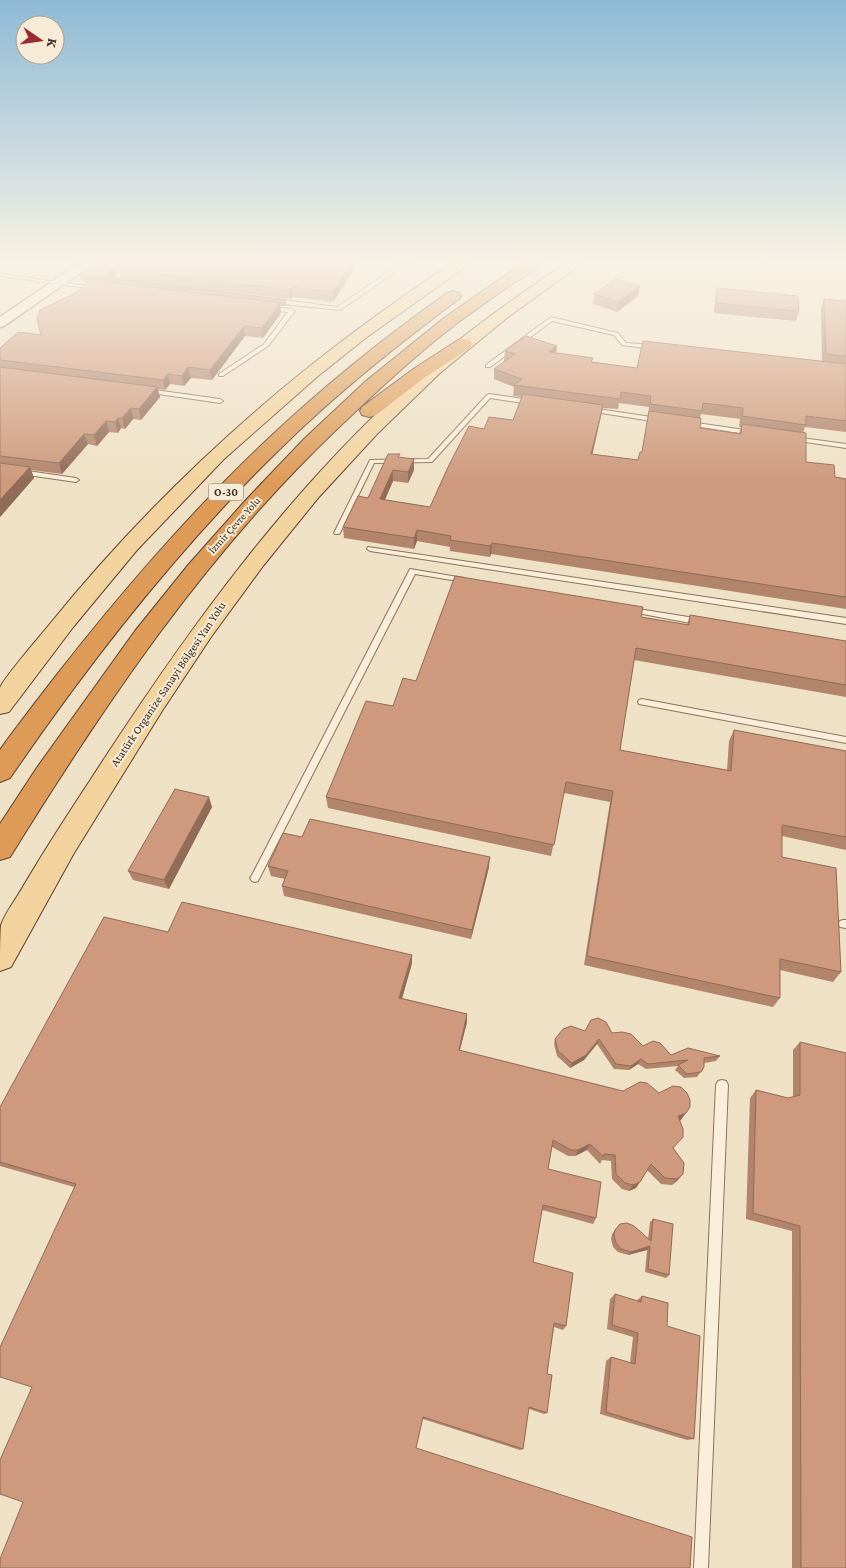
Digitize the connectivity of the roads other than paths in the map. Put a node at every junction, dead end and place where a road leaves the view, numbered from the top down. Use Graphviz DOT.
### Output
graph roads {
  1 [pos="273,336"];
  2 [pos="359,336"];
  3 [pos="399,336"];
  4 [pos="430,336"];
  5 [pos="474,336"];
  6 [pos="528,336"];
  7 [pos="618,336"];
  8 [pos="464,344"];
  9 [pos="663,349"];
  10 [pos="488,366"];
  11 [pos="221,374"];
  12 [pos="143,391"];
  13 [pos="220,401"];
  14 [pos="537,403"];
  15 [pos="586,410"];
  16 [pos="663,420"];
  17 [pos="682,423"];
  18 [pos="759,434"];
  19 [pos="788,438"];
  20 [pos="846,446"];
  21 [pos="0,469"];
  22 [pos="76,480"];
  23 [pos="337,533"];
  24 [pos="370,549"];
  25 [pos="211,550"];
  26 [pos="470,581"];
  27 [pos="625,608"];
  28 [pos="846,621"];
  29 [pos="711,624"];
  30 [pos="642,702"];
  31 [pos="0,705"];
  32 [pos="846,740"];
  33 [pos="0,771"];
  34 [pos="0,848"];
  35 [pos="255,878"];
  36 [pos="0,957"];
  37 [pos="722,1085"];
  38 [pos="701,1568"];
  1 -- 11 [label="lane"];
  2 -- 31 [label="main road"];
  3 -- 33 [label="highway, O-30"];
  4 -- 25 [label="highway, İzmir Çevre Yolu / O-30"];
  5 -- 8 [label="main road, Atatürk Organize Sanayi Bölgesi Yan Yolu"];
  6 -- 10 [label="lane"];
  7 -- 9 [label="lane"];
  8 -- 25 [label="highway"];
  8 -- 36 [label="main road, Atatürk Organize Sanayi Bölgesi Yan Yolu"];
  12 -- 13 [label="lane"];
  14 -- 23 [label="lane"];
  15 -- 16 [label="lane"];
  17 -- 18 [label="lane"];
  19 -- 20 [label="lane"];
  21 -- 22 [label="lane"];
  24 -- 28 [label="lane"];
  25 -- 34 [label="highway, İzmir Çevre Yolu / O-30"];
  26 -- 35 [label="lane"];
  27 -- 29 [label="lane"];
  30 -- 32 [label="lane"];
  37 -- 38 [label="lane"];
}
